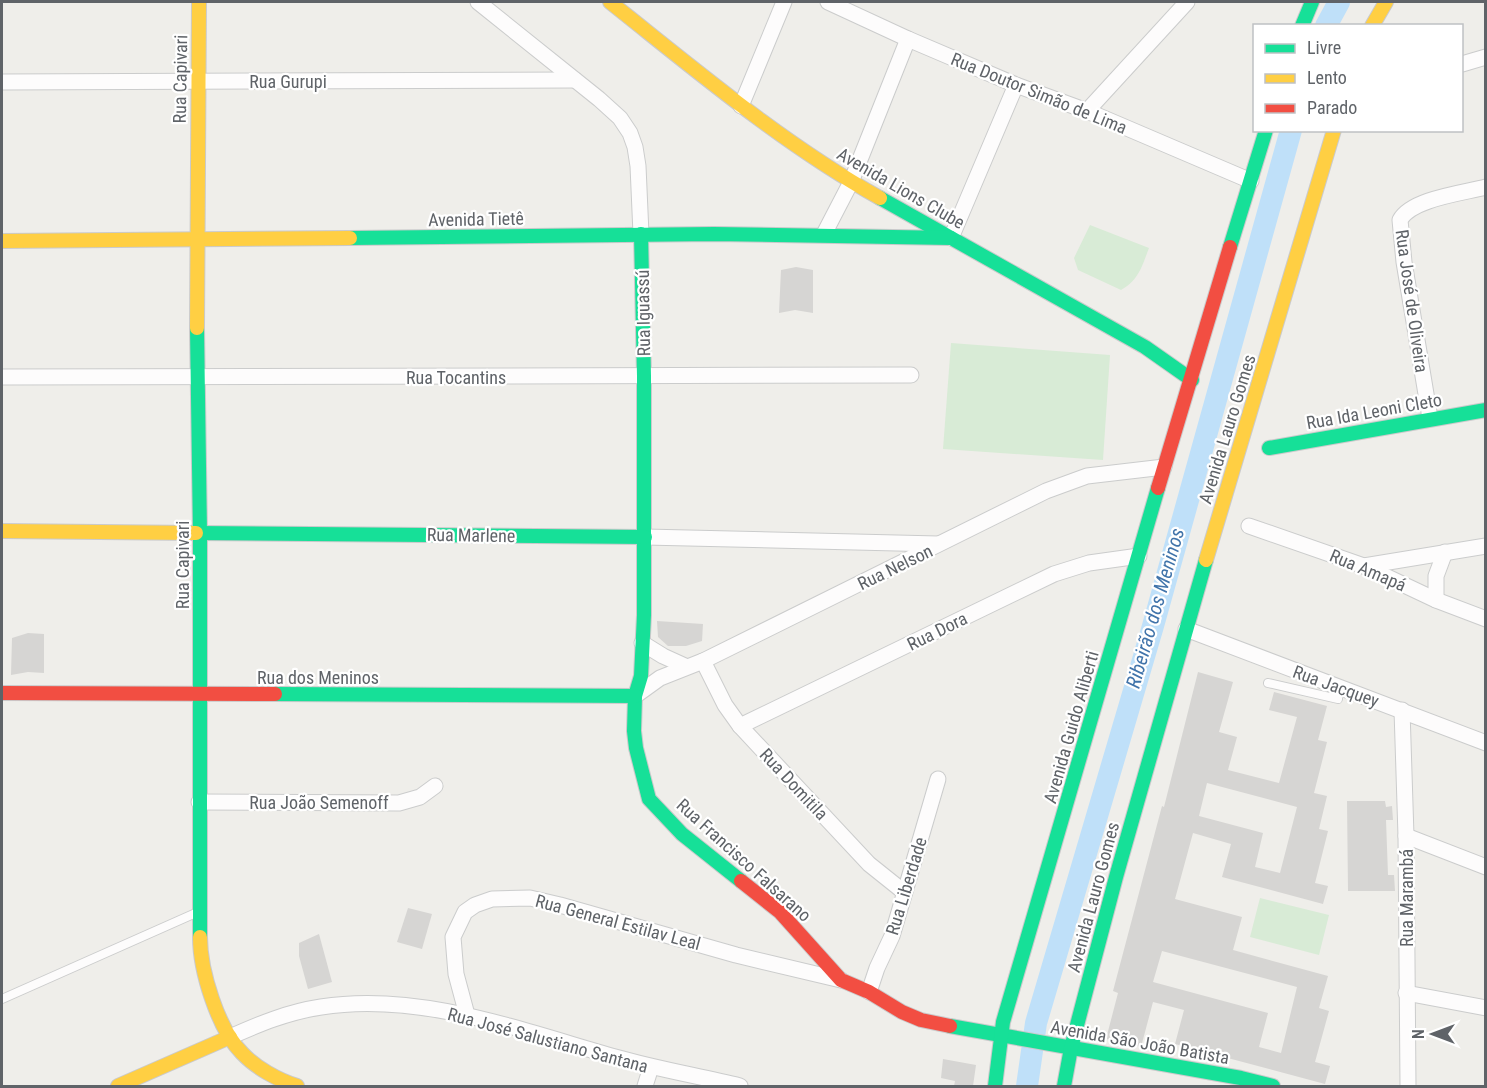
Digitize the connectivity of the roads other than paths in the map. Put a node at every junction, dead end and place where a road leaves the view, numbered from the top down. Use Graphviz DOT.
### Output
graph roads {
  1 [pos="199,2"];
  2 [pos="478,2"];
  3 [pos="610,2"];
  4 [pos="784,2"];
  5 [pos="828,2"];
  6 [pos="1187,2"];
  7 [pos="1312,2"];
  8 [pos="1386,2"];
  9 [pos="1303,24"];
  10 [pos="1373,24"];
  11 [pos="908,39"];
  12 [pos="1485,57"];
  13 [pos="1463,63"];
  14 [pos="575,80"];
  15 [pos="197,81"];
  16 [pos="2,82"];
  17 [pos="1016,85"];
  18 [pos="741,106"];
  19 [pos="1087,111"];
  20 [pos="1265,132"];
  21 [pos="1333,132"];
  22 [pos="1251,181"];
  23 [pos="851,182"];
  24 [pos="1485,187"];
  25 [pos="641,234"];
  26 [pos="824,234"];
  27 [pos="951,238"];
  28 [pos="2,241"];
  29 [pos="197,242"];
  30 [pos="911,375"];
  31 [pos="644,376"];
  32 [pos="2,377"];
  33 [pos="197,378"];
  34 [pos="1191,380"];
  35 [pos="1485,410"];
  36 [pos="1430,418"];
  37 [pos="1269,448"];
  38 [pos="1164,466"];
  39 [pos="1249,526"];
  40 [pos="2,531"];
  41 [pos="200,534"];
  42 [pos="645,537"];
  43 [pos="941,544"];
  44 [pos="1485,546"];
  45 [pos="1445,552"];
  46 [pos="1139,556"];
  47 [pos="1364,566"];
  48 [pos="1436,600"];
  49 [pos="1485,619"];
  50 [pos="1186,629"];
  51 [pos="642,643"];
  52 [pos="703,661"];
  53 [pos="685,666"];
  54 [pos="1268,683"];
  55 [pos="2,693"];
  56 [pos="200,695"];
  57 [pos="635,696"];
  58 [pos="1338,699"];
  59 [pos="1402,710"];
  60 [pos="740,726"];
  61 [pos="1485,743"];
  62 [pos="938,779"];
  63 [pos="435,786"];
  64 [pos="198,802"];
  65 [pos="1406,836"];
  66 [pos="1485,867"];
  67 [pos="904,892"];
  68 [pos="199,911"];
  69 [pos="841,980"];
  70 [pos="869,992"];
  71 [pos="1406,993"];
  72 [pos="2,999"];
  73 [pos="1485,1008"];
  74 [pos="467,1015"];
  75 [pos="1007,1035"];
  76 [pos="230,1037"];
  77 [pos="1065,1047"];
  78 [pos="651,1067"];
  79 [pos="1240,1082"];
  80 [pos="118,1086"];
  81 [pos="297,1086"];
  82 [pos="645,1086"];
  83 [pos="740,1086"];
  84 [pos="995,1086"];
  85 [pos="1064,1086"];
  86 [pos="1273,1086"];
  87 [pos="1408,1086"];
  1 -- 15 [label="street, Rua Capivari"];
  2 -- 14 [label="street, Rua Iguassú"];
  3 -- 18 [label="street, Avenida Lions Clube"];
  4 -- 18 [label="street"];
  5 -- 11 [label="street, Rua Doutor Simão de Lima"];
  6 -- 19 [label="street"];
  7 -- 9 [label="street"];
  8 -- 10 [label="street"];
  11 -- 17 [label="street, Rua Doutor Simão de Lima"];
  11 -- 23 [label="street"];
  12 -- 13 [label="street"];
  14 -- 15 [label="street, Rua Gurupi"];
  14 -- 25 [label="street, Rua Iguassú"];
  15 -- 16 [label="street, Rua Gurupi"];
  15 -- 29 [label="street, Rua Capivari"];
  17 -- 19 [label="street, Rua Doutor Simão de Lima"];
  17 -- 27 [label="street"];
  18 -- 23 [label="street, Avenida Lions Clube"];
  19 -- 22 [label="street, Rua Doutor Simão de Lima"];
  20 -- 22 [label="street"];
  21 -- 50 [label="street, Avenida Lauro Gomes"];
  22 -- 34 [label="street"];
  23 -- 26 [label="street"];
  23 -- 27 [label="street, Avenida Lions Clube"];
  24 -- 36 [label="street, Rua José de Oliveira"];
  25 -- 26 [label="street, Avenida Tietê"];
  25 -- 29 [label="street, Avenida Tietê"];
  25 -- 31 [label="street, Rua Iguassú"];
  26 -- 27 [label="street, Avenida Tietê"];
  27 -- 34 [label="street, Avenida Lions Clube"];
  28 -- 29 [label="street, Avenida Tietê"];
  29 -- 33 [label="street, Rua Capivari"];
  30 -- 31 [label="street, Rua Tocantins"];
  31 -- 33 [label="street, Rua Tocantins"];
  31 -- 42 [label="street, Rua Iguassú"];
  32 -- 33 [label="street, Rua Tocantins"];
  33 -- 41 [label="street, Rua Capivari"];
  34 -- 38 [label="street, Avenida Guido Aliberti"];
  35 -- 36 [label="street, Rua Ida Leoni Cleto"];
  36 -- 37 [label="street, Rua Ida Leoni Cleto"];
  38 -- 43 [label="street, Rua Nelson"];
  38 -- 46 [label="street, Avenida Guido Aliberti"];
  39 -- 47 [label="street, Rua Amapá"];
  40 -- 41 [label="street, Rua Marlene"];
  41 -- 42 [label="street, Rua Marlene"];
  41 -- 56 [label="street, Rua Capivari"];
  42 -- 43 [label="street, Rua Marlene"];
  42 -- 51 [label="street, Rua Iguassú"];
  43 -- 52 [label="street, Rua Nelson"];
  44 -- 45 [label="street"];
  45 -- 47 [label="street"];
  45 -- 48 [label="street"];
  46 -- 60 [label="street, Rua Dora"];
  46 -- 75 [label="street, Avenida Guido Aliberti"];
  47 -- 48 [label="street, Rua Amapá"];
  48 -- 49 [label="street, Rua Amapá"];
  50 -- 59 [label="street, Rua Jacquey"];
  50 -- 77 [label="street, Avenida Lauro Gomes"];
  51 -- 53 [label="street"];
  51 -- 57 [label="street, Rua Iguassú"];
  52 -- 53 [label="street, Rua Nelson"];
  52 -- 60 [label="street, Rua Domitila"];
  53 -- 57 [label="street, Rua Nelson"];
  54 -- 58 [label="lane"];
  55 -- 56 [label="street, Rua dos Meninos"];
  56 -- 57 [label="street, Rua dos Meninos"];
  56 -- 64 [label="street, Rua Capivari"];
  57 -- 69 [label="street, Rua Francisco Falsarano"];
  59 -- 61 [label="street, Rua Jacquey"];
  59 -- 65 [label="street, Rua Marambá"];
  60 -- 67 [label="street, Rua Domitila"];
  62 -- 67 [label="street, Rua Liberdade"];
  63 -- 64 [label="street, Rua João Semenoff"];
  64 -- 68 [label="street, Rua Capivari"];
  65 -- 66 [label="street"];
  65 -- 71 [label="street, Rua Marambá"];
  67 -- 70 [label="street, Rua Liberdade"];
  68 -- 72 [label="lane"];
  68 -- 76 [label="street, Rua Capivari"];
  69 -- 70 [label="street, Rua Francisco Falsarano"];
  69 -- 74 [label="street, Rua General Estilav Leal"];
  70 -- 75 [label="street, Rua Francisco Falsarano"];
  71 -- 73 [label="street"];
  71 -- 87 [label="street, Rua Marambá"];
  74 -- 76 [label="street, Rua José Salustiano Santana"];
  74 -- 78 [label="street, Rua José Salustiano Santana"];
  75 -- 77 [label="street, Avenida São João Batista"];
  75 -- 84 [label="street, Avenida Guido Aliberti"];
  76 -- 80 [label="street, Rua José Salustiano Santana"];
  76 -- 81 [label="street, Rua Capivari"];
  77 -- 79 [label="street, Avenida São João Batista"];
  77 -- 85 [label="street, Avenida Lauro Gomes"];
  78 -- 82 [label="street"];
  78 -- 83 [label="street, Rua José Salustiano Santana"];
  79 -- 86 [label="street, Avenida São João Batista"];
}
